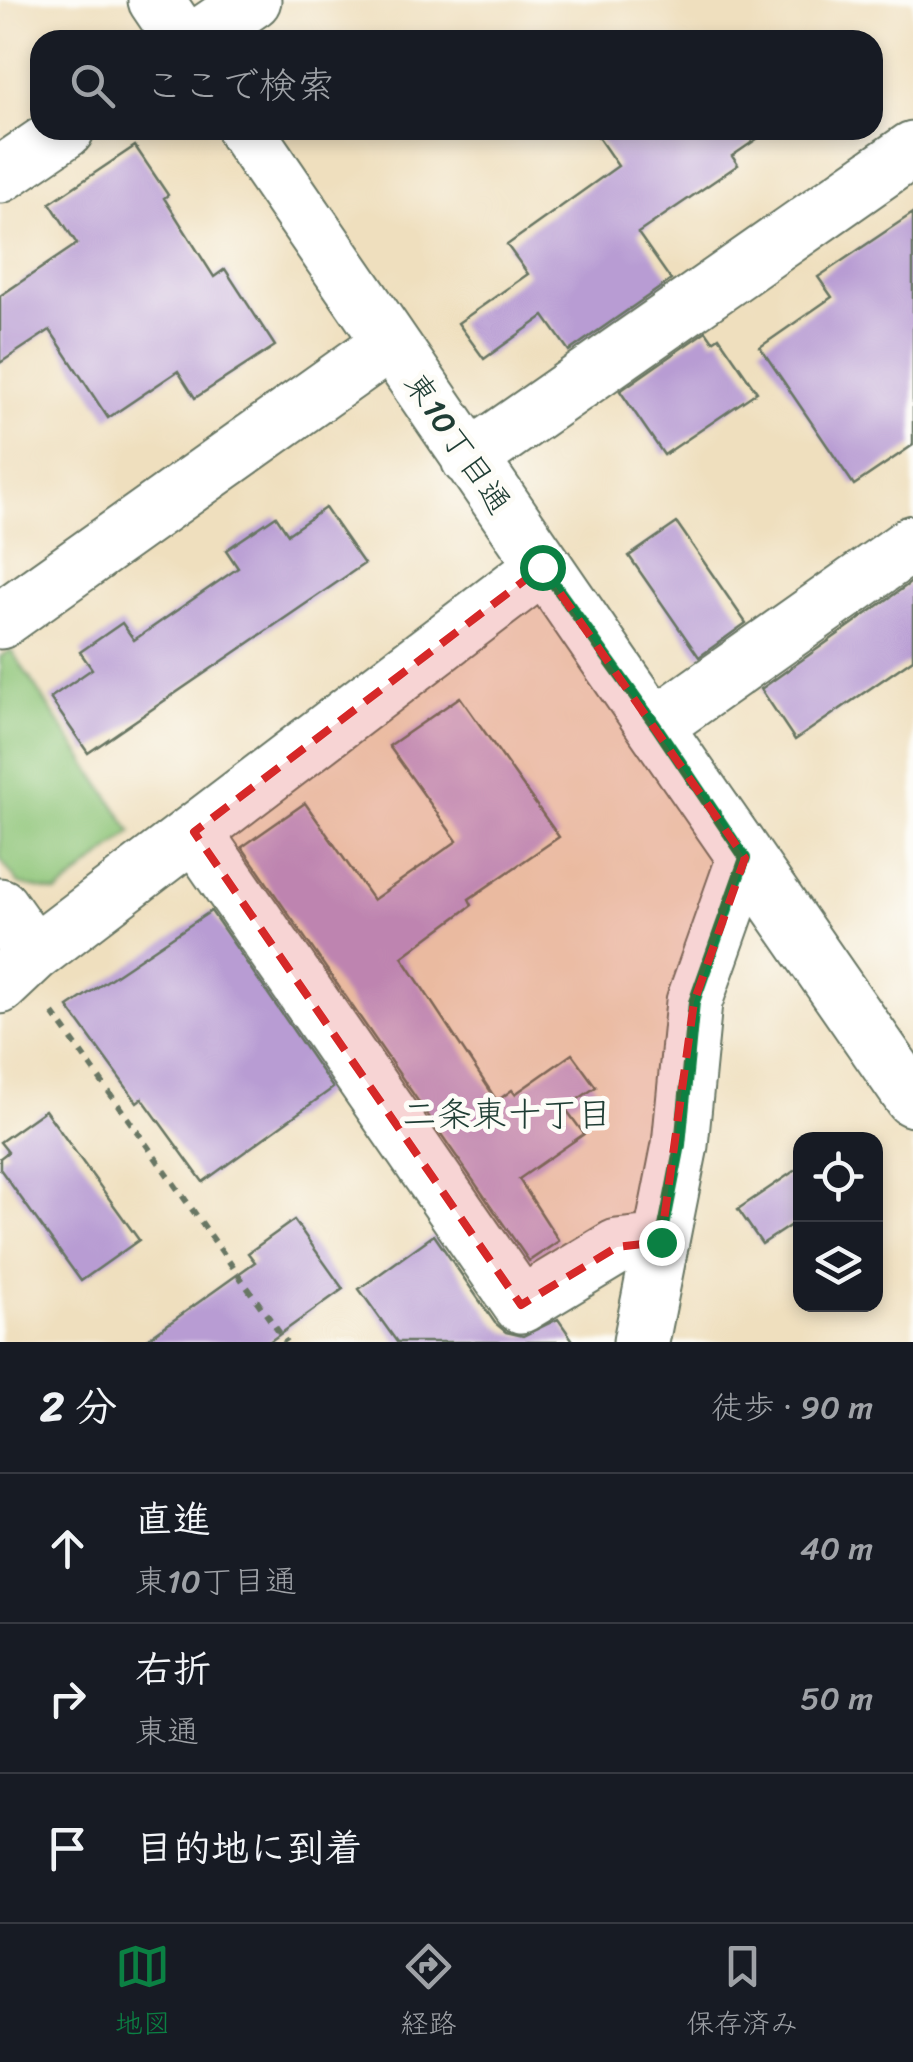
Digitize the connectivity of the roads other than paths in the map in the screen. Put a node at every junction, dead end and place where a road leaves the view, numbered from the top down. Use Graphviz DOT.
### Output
graph roads {
  1 [pos="156,0"];
  2 [pos="252,0"];
  3 [pos="177,30"];
  4 [pos="209,30"];
  5 [pos="51,140"];
  6 [pos="252,140"];
  7 [pos="913,150"];
  8 [pos="0,175"];
  9 [pos="390,343"];
  10 [pos="470,459"];
  11 [pos="913,544"];
  12 [pos="542,567"];
  13 [pos="0,621"];
  14 [pos="656,726"];
  15 [pos="194,832"];
  16 [pos="745,858"];
  17 [pos="0,906"];
  18 [pos="18,969"];
  19 [pos="913,1100"];
  20 [pos="661,1242"];
  21 [pos="642,1342"];
  1 -- 3 [label="street"];
  2 -- 4 [label="street"];
  5 -- 8 [label="street"];
  6 -- 9 [label="street, 東10丁目通"];
  7 -- 10 [label="street"];
  9 -- 10 [label="street, 東10丁目通"];
  9 -- 13 [label="street"];
  10 -- 12 [label="street, 東10丁目通"];
  11 -- 14 [label="street"];
  12 -- 14 [label="street, 東10丁目通"];
  12 -- 15 [label="street"];
  14 -- 16 [label="street, 東10丁目通"];
  15 -- 18 [label="street"];
  15 -- 20 [label="street"];
  16 -- 19 [label="street, 東10丁目通"];
  16 -- 20 [label="street"];
  17 -- 18 [label="street"];
  20 -- 21 [label="street"];
}
